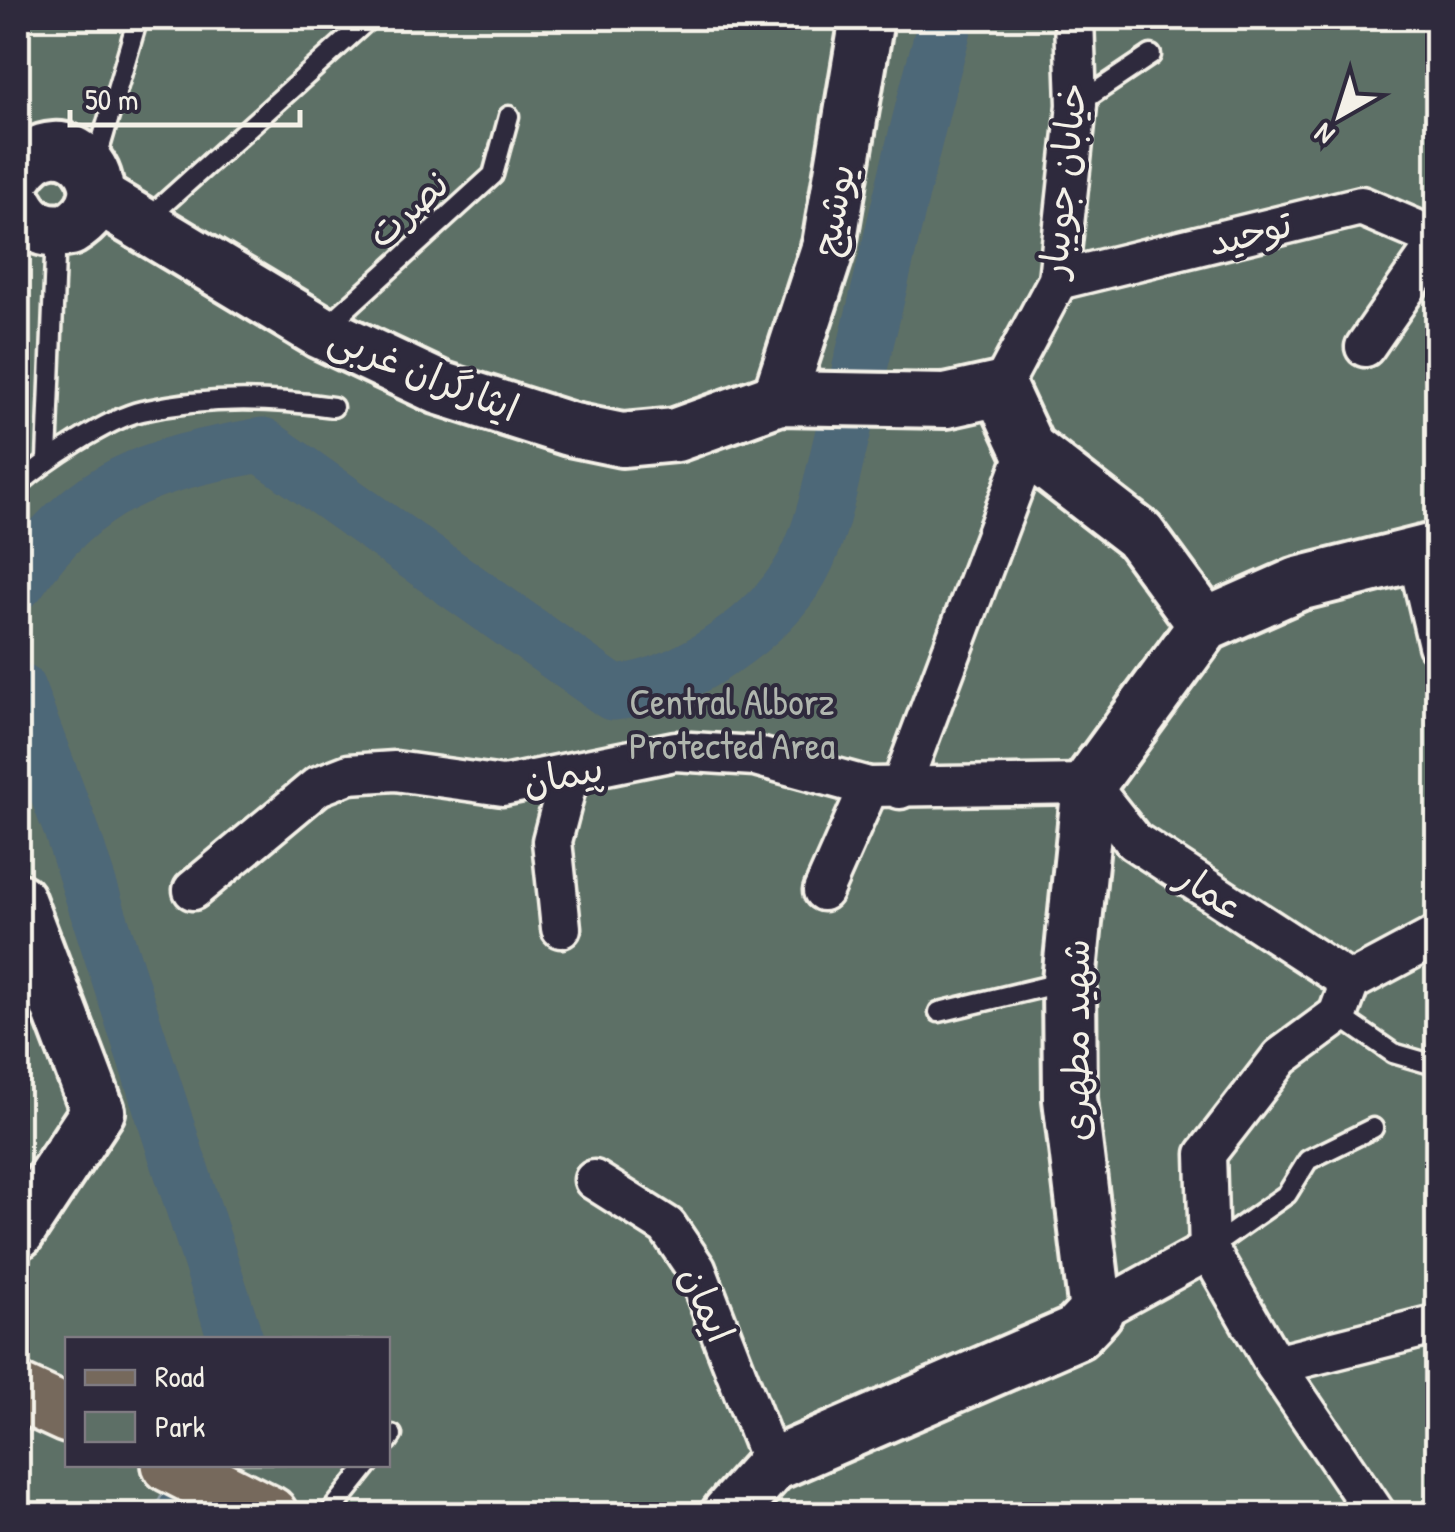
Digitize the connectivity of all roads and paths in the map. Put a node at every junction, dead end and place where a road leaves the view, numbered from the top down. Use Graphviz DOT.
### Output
graph roads {
  1 [pos="138,18"];
  2 [pos="370,18"];
  3 [pos="1074,18"];
  4 [pos="859,22"];
  5 [pos="1151,55"];
  6 [pos="1077,105"];
  7 [pos="509,116"];
  8 [pos="95,184"];
  9 [pos="26,206"];
  10 [pos="143,222"];
  11 [pos="1438,241"];
  12 [pos="1058,280"];
  13 [pos="321,332"];
  14 [pos="1364,346"];
  15 [pos="1000,389"];
  16 [pos="788,397"];
  17 [pos="333,407"];
  18 [pos="1028,450"];
  19 [pos="47,460"];
  20 [pos="18,485"];
  21 [pos="1426,550"];
  22 [pos="1205,625"];
  23 [pos="1438,645"];
  24 [pos="569,776"];
  25 [pos="1090,784"];
  26 [pos="884,788"];
  27 [pos="193,890"];
  28 [pos="822,891"];
  29 [pos="18,900"];
  30 [pos="561,928"];
  31 [pos="1438,935"];
  32 [pos="1069,980"];
  33 [pos="1344,999"];
  34 [pos="939,1012"];
  35 [pos="1438,1066"];
  36 [pos="1373,1128"];
  37 [pos="594,1180"];
  38 [pos="18,1232"];
  39 [pos="1209,1250"];
  40 [pos="1096,1312"];
  41 [pos="1438,1324"];
  42 [pos="1276,1366"];
  43 [pos="18,1392"];
  44 [pos="65,1414"];
  45 [pos="772,1465"];
  46 [pos="176,1467"];
  47 [pos="367,1467"];
  48 [pos="269,1514"];
  49 [pos="329,1514"];
  50 [pos="728,1514"];
  51 [pos="1376,1514"];
  1 -- 8 [label="lane"];
  2 -- 10 [label="lane"];
  3 -- 6 [label="street, خیابان جویبار"];
  4 -- 16 [label="street, یوشیج"];
  5 -- 6 [label="lane"];
  6 -- 12 [label="street, خیابان جویبار"];
  7 -- 13 [label="lane, نصرت"];
  8 -- 9 [label="street"];
  8 -- 9 [label="street, ایثارگران غربی"];
  8 -- 10 [label="street, ایثارگران غربی"];
  9 -- 19 [label="lane"];
  10 -- 13 [label="street, ایثارگران غربی"];
  11 -- 12 [label="street, توحید"];
  11 -- 14 [label="street"];
  12 -- 15 [label="street, خیابان جویبار"];
  13 -- 16 [label="street, ایثارگران غربی"];
  15 -- 16 [label="street"];
  15 -- 18 [label="street"];
  17 -- 19 [label="lane"];
  18 -- 22 [label="street"];
  18 -- 26 [label="street"];
  19 -- 20 [label="lane"];
  21 -- 22 [label="street"];
  21 -- 23 [label="street"];
  22 -- 25 [label="street, شهید مطهری"];
  24 -- 26 [label="street, پیمان"];
  24 -- 27 [label="street, پیمان"];
  24 -- 30 [label="street"];
  25 -- 26 [label="street, پیمان"];
  25 -- 32 [label="street, شهید مطهری"];
  25 -- 33 [label="street, عمار"];
  26 -- 28 [label="street"];
  29 -- 38 [label="street"];
  31 -- 33 [label="street"];
  32 -- 34 [label="lane"];
  32 -- 40 [label="street, شهید مطهری"];
  33 -- 35 [label="lane"];
  33 -- 39 [label="street"];
  36 -- 39 [label="lane"];
  37 -- 45 [label="street, ایمان"];
  39 -- 40 [label="street"];
  39 -- 42 [label="street"];
  40 -- 45 [label="street"];
  41 -- 42 [label="street"];
  42 -- 51 [label="street"];
  43 -- 44 [label="main road"];
  45 -- 50 [label="street"];
  46 -- 48 [label="main road"];
  47 -- 49 [label="lane"];
}
